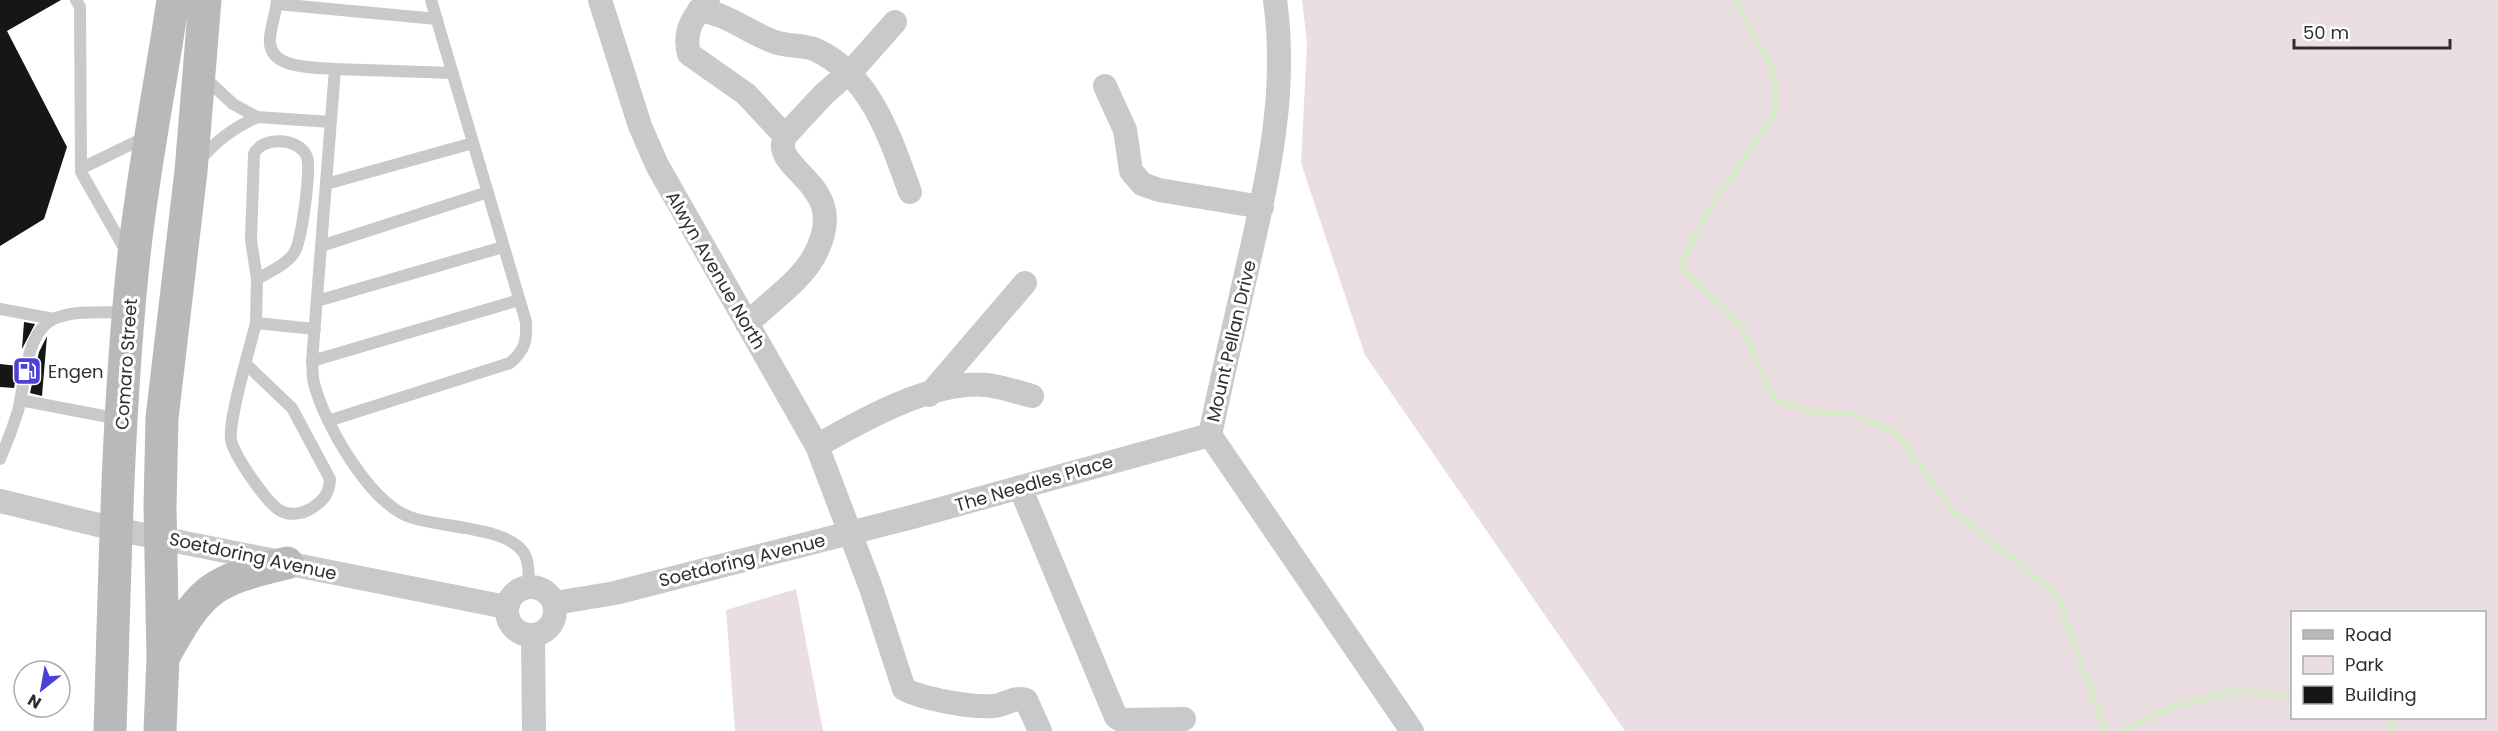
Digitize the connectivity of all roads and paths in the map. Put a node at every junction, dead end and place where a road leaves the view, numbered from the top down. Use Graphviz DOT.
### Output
graph roads {
  1 [pos="76,0"];
  2 [pos="173,0"];
  3 [pos="205,0"];
  4 [pos="431,0"];
  5 [pos="600,0"];
  6 [pos="1275,0"];
  7 [pos="277,2"];
  8 [pos="323,4"];
  9 [pos="704,5"];
  10 [pos="437,19"];
  11 [pos="895,22"];
  12 [pos="335,69"];
  13 [pos="200,73"];
  14 [pos="453,73"];
  15 [pos="848,73"];
  16 [pos="1105,86"];
  17 [pos="257,117"];
  18 [pos="331,122"];
  19 [pos="150,135"];
  20 [pos="785,136"];
  21 [pos="473,143"];
  22 [pos="81,170"];
  23 [pos="191,171"];
  24 [pos="326,184"];
  25 [pos="488,192"];
  26 [pos="910,192"];
  27 [pos="1262,207"];
  28 [pos="321,246"];
  29 [pos="503,247"];
  30 [pos="133,264"];
  31 [pos="257,279"];
  32 [pos="1025,283"];
  33 [pos="519,300"];
  34 [pos="317,301"];
  35 [pos="0,309"];
  36 [pos="129,312"];
  37 [pos="54,319"];
  38 [pos="256,323"];
  39 [pos="747,324"];
  40 [pos="315,328"];
  41 [pos="312,361"];
  42 [pos="247,365"];
  43 [pos="929,395"];
  44 [pos="1032,396"];
  45 [pos="20,400"];
  46 [pos="122,420"];
  47 [pos="328,421"];
  48 [pos="1209,435"];
  49 [pos="817,446"];
  50 [pos="1,455"];
  51 [pos="1020,487"];
  52 [pos="0,501"];
  53 [pos="115,529"];
  54 [pos="854,532"];
  55 [pos="160,536"];
  56 [pos="287,563"];
  57 [pos="529,586"];
  58 [pos="555,603"];
  59 [pos="506,607"];
  60 [pos="533,636"];
  61 [pos="163,658"];
  62 [pos="1184,719"];
  63 [pos="110,731"];
  64 [pos="160,731"];
  65 [pos="534,731"];
  66 [pos="1040,731"];
  67 [pos="1413,731"];
  1 -- 22 [label="lane"];
  2 -- 19 [label="street, Comaro Street"];
  3 -- 13 [label="street"];
  4 -- 10 [label="lane"];
  5 -- 39 [label="street, Alwyn Avenue North"];
  6 -- 27 [label="street, Mount Pellan Drive"];
  7 -- 8 [label="lane"];
  7 -- 12 [label="lane"];
  8 -- 10 [label="lane"];
  9 -- 15 [label="street"];
  9 -- 20 [label="street"];
  10 -- 14 [label="lane"];
  11 -- 15 [label="street"];
  12 -- 14 [label="lane"];
  12 -- 18 [label="lane"];
  13 -- 17 [label="lane"];
  13 -- 23 [label="street"];
  14 -- 21 [label="lane"];
  15 -- 20 [label="street"];
  15 -- 26 [label="street"];
  16 -- 27 [label="street"];
  17 -- 18 [label="lane"];
  17 -- 23 [label="lane"];
  18 -- 24 [label="lane"];
  19 -- 22 [label="lane"];
  19 -- 30 [label="street, Comaro Street"];
  20 -- 39 [label="street"];
  21 -- 24 [label="lane"];
  21 -- 25 [label="lane"];
  22 -- 30 [label="lane"];
  23 -- 55 [label="street"];
  24 -- 28 [label="lane"];
  25 -- 28 [label="lane"];
  25 -- 29 [label="lane"];
  27 -- 48 [label="street, Mount Pellan Drive"];
  28 -- 34 [label="lane"];
  29 -- 33 [label="lane"];
  29 -- 34 [label="lane"];
  30 -- 36 [label="street, Comaro Street"];
  31 -- 31 [label="lane"];
  31 -- 38 [label="lane"];
  32 -- 43 [label="street"];
  33 -- 41 [label="lane"];
  33 -- 47 [label="lane"];
  34 -- 40 [label="lane"];
  35 -- 37 [label="lane"];
  36 -- 37 [label="lane"];
  36 -- 46 [label="street, Comaro Street"];
  37 -- 45 [label="lane"];
  38 -- 40 [label="lane"];
  38 -- 42 [label="lane"];
  39 -- 49 [label="street, Alwyn Avenue North"];
  40 -- 41 [label="lane"];
  41 -- 47 [label="lane"];
  42 -- 42 [label="lane"];
  43 -- 44 [label="street"];
  43 -- 49 [label="street"];
  45 -- 46 [label="lane"];
  45 -- 50 [label="lane"];
  46 -- 53 [label="street, Comaro Street"];
  47 -- 57 [label="lane"];
  48 -- 51 [label="street, The Needles Place"];
  48 -- 67 [label="street, Mount Pellan Drive"];
  49 -- 54 [label="street, Alwyn Avenue North"];
  51 -- 54 [label="street, The Needles Place"];
  51 -- 62 [label="street"];
  52 -- 53 [label="street, Soetdoring Avenue"];
  53 -- 55 [label="street, Soetdoring Avenue"];
  53 -- 63 [label="street, Comaro Street"];
  54 -- 58 [label="street, Soetdoring Avenue"];
  54 -- 66 [label="street, Alwyn Avenue North"];
  55 -- 56 [label="street, Soetdoring Avenue"];
  55 -- 61 [label="street"];
  56 -- 59 [label="street, Soetdoring Avenue"];
  56 -- 61 [label="street"];
  57 -- 58 [label="street"];
  57 -- 59 [label="street"];
  58 -- 60 [label="street"];
  59 -- 60 [label="street"];
  60 -- 65 [label="street"];
  61 -- 64 [label="street"];
}
